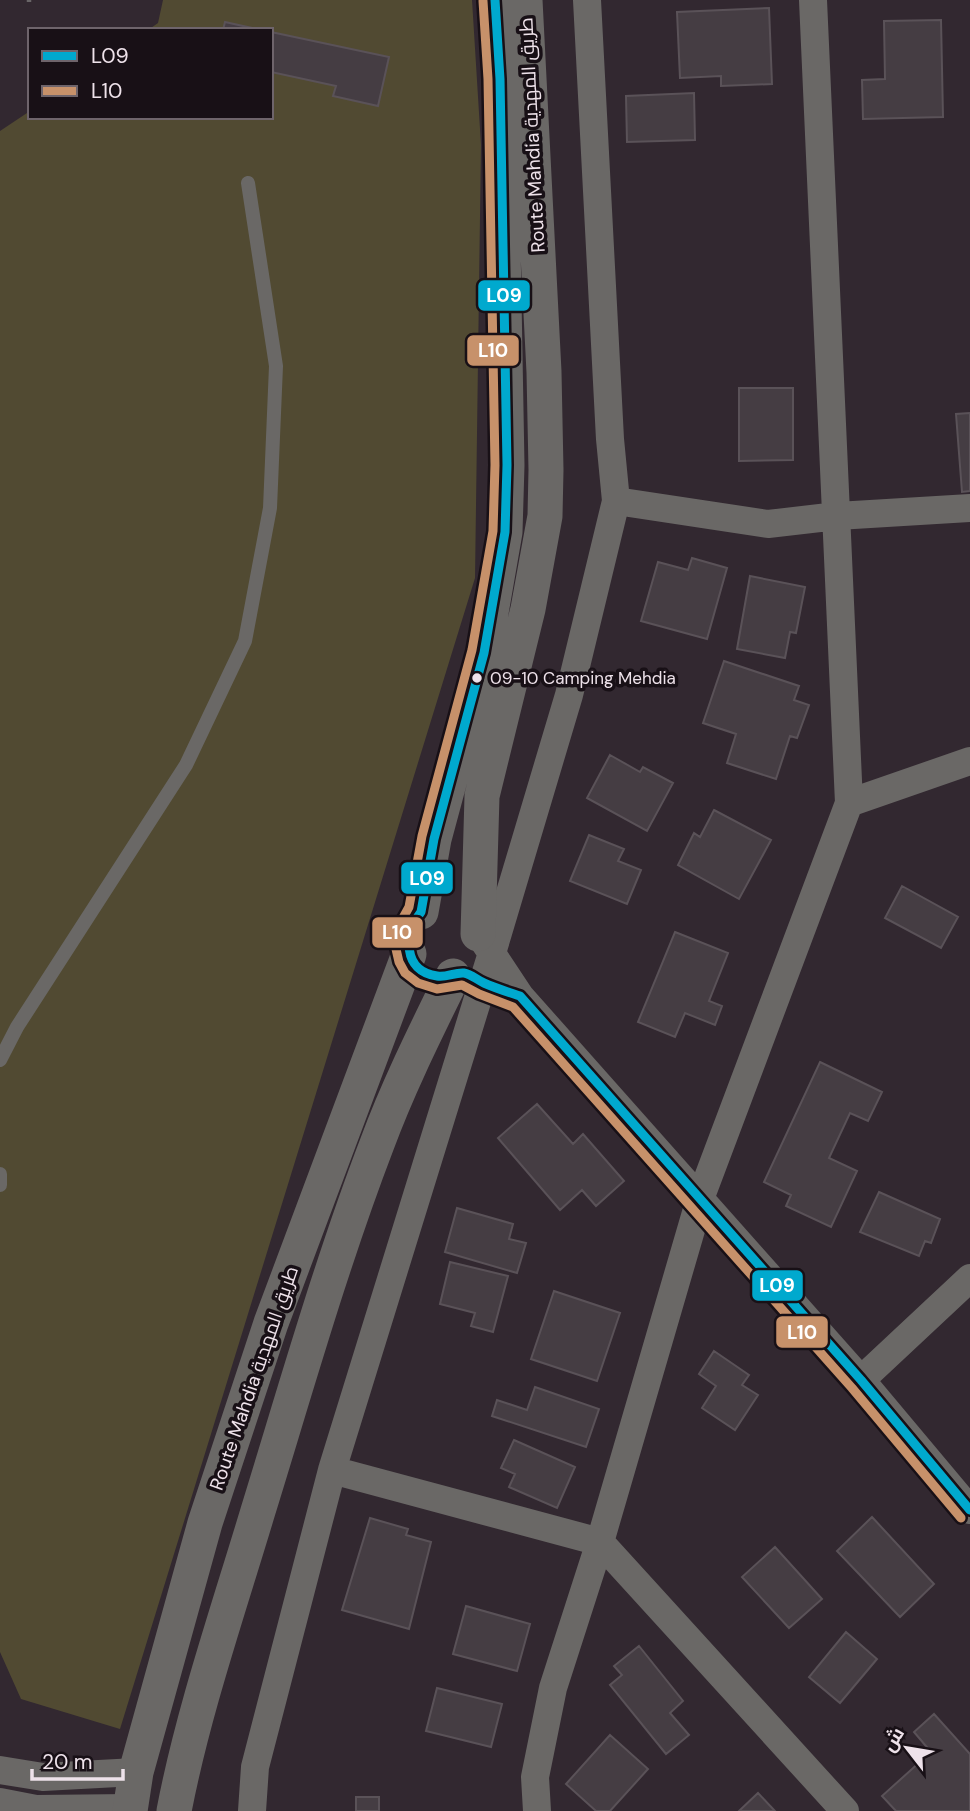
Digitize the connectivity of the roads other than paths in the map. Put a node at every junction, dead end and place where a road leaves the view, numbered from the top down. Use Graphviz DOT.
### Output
graph roads {
  1 [pos="495,0"];
  2 [pos="525,0"];
  3 [pos="587,0"];
  4 [pos="813,0"];
  5 [pos="248,183"];
  6 [pos="616,501"];
  7 [pos="970,508"];
  8 [pos="837,516"];
  9 [pos="970,761"];
  10 [pos="849,803"];
  11 [pos="421,912"];
  12 [pos="485,944"];
  13 [pos="409,954"];
  14 [pos="466,976"];
  15 [pos="520,996"];
  16 [pos="0,1059"];
  17 [pos="0,1174"];
  18 [pos="0,1185"];
  19 [pos="701,1199"];
  20 [pos="970,1278"];
  21 [pos="861,1380"];
  22 [pos="332,1470"];
  23 [pos="970,1510"];
  24 [pos="600,1542"];
  25 [pos="0,1770"];
  26 [pos="136,1772"];
  27 [pos="0,1802"];
  28 [pos="130,1810"];
  29 [pos="174,1811"];
  30 [pos="252,1811"];
  31 [pos="537,1811"];
  32 [pos="845,1811"];
  1 -- 11 [label="street, Route Mahdia طريق المهدية"];
  2 -- 12 [label="street, Route Mahdia طريق المهدية"];
  3 -- 6 [label="street"];
  4 -- 8 [label="street"];
  5 -- 16 [label="lane"];
  6 -- 8 [label="street"];
  6 -- 12 [label="street"];
  7 -- 8 [label="street"];
  8 -- 10 [label="street"];
  9 -- 10 [label="street"];
  10 -- 19 [label="street"];
  11 -- 12 [label="street"];
  11 -- 13 [label="street"];
  12 -- 14 [label="street"];
  12 -- 15 [label="street"];
  13 -- 14 [label="street"];
  13 -- 26 [label="street, Route Mahdia طريق المهدية"];
  14 -- 15 [label="street"];
  14 -- 22 [label="street"];
  14 -- 29 [label="street"];
  15 -- 19 [label="street"];
  17 -- 18 [label="lane"];
  19 -- 21 [label="street"];
  19 -- 24 [label="street"];
  20 -- 21 [label="street"];
  21 -- 23 [label="street"];
  22 -- 24 [label="street"];
  22 -- 30 [label="street"];
  24 -- 31 [label="street"];
  24 -- 32 [label="street"];
  25 -- 26 [label="street"];
  26 -- 28 [label="street, Route Mahdia طريق المهدية"];
  27 -- 28 [label="street"];
}
